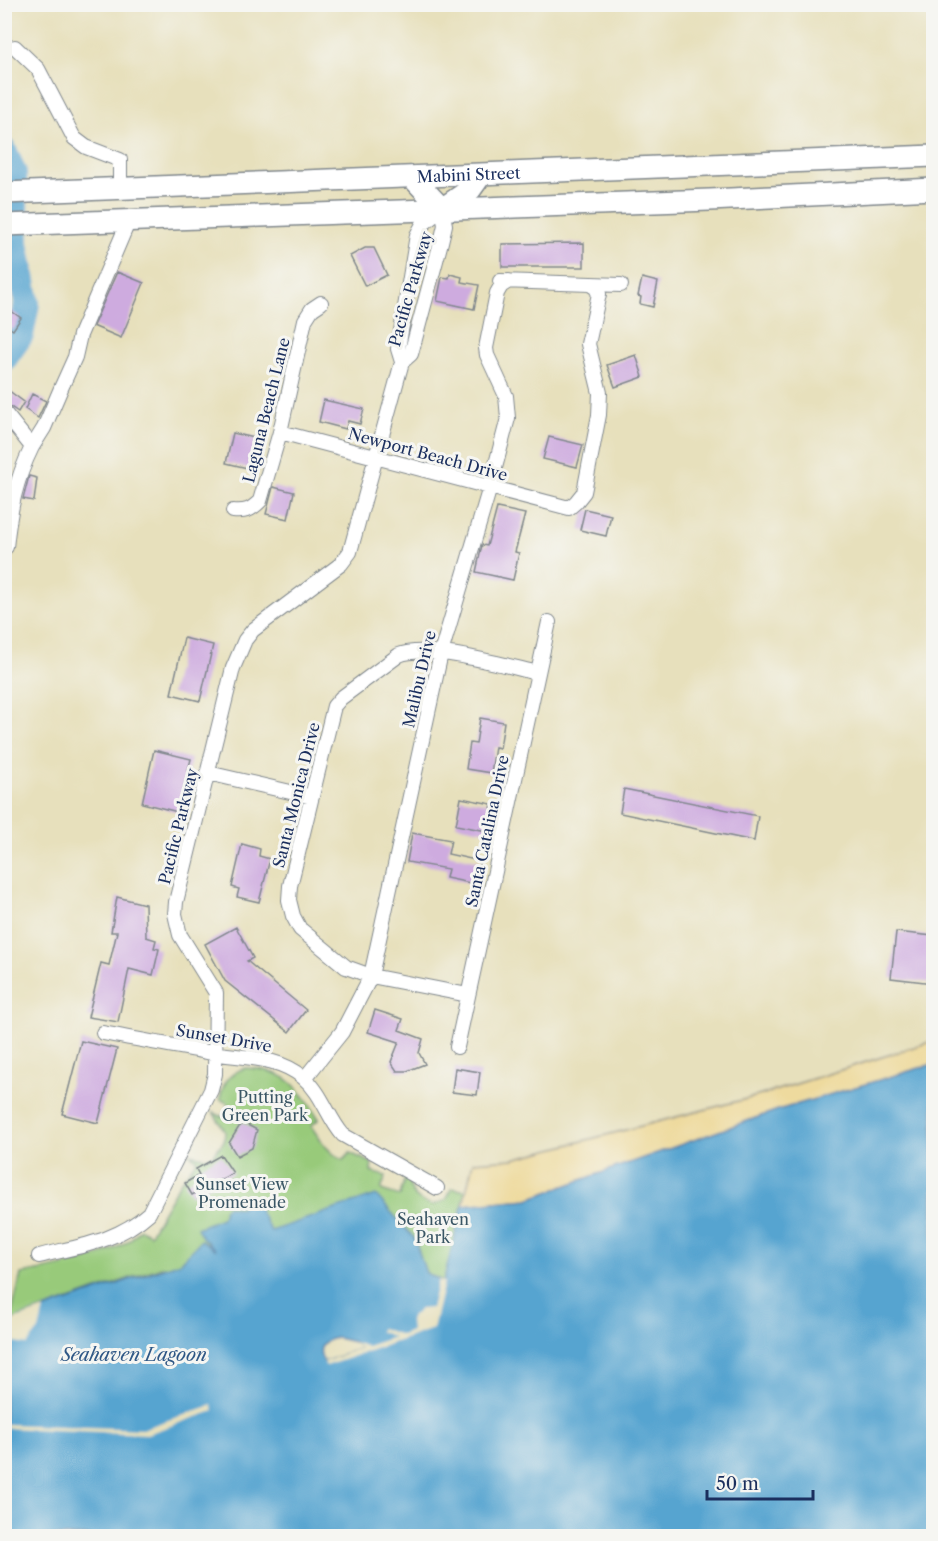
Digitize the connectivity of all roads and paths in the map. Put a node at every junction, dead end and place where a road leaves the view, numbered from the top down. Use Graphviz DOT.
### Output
graph roads {
  1 [pos="15,47"];
  2 [pos="933,156"];
  3 [pos="481,175"];
  4 [pos="413,178"];
  5 [pos="120,189"];
  6 [pos="933,189"];
  7 [pos="13,193"];
  8 [pos="442,209"];
  9 [pos="129,220"];
  10 [pos="13,225"];
  11 [pos="412,268"];
  12 [pos="433,273"];
  13 [pos="494,281"];
  14 [pos="509,281"];
  15 [pos="590,284"];
  16 [pos="621,285"];
  17 [pos="321,303"];
  18 [pos="402,362"];
  19 [pos="4,412"];
  20 [pos="280,432"];
  21 [pos="32,447"];
  22 [pos="376,457"];
  23 [pos="490,487"];
  24 [pos="233,511"];
  25 [pos="6,547"];
  26 [pos="549,622"];
  27 [pos="441,653"];
  28 [pos="538,673"];
  29 [pos="207,773"];
  30 [pos="312,797"];
  31 [pos="371,976"];
  32 [pos="468,995"];
  33 [pos="103,1033"];
  34 [pos="457,1047"];
  35 [pos="216,1053"];
  36 [pos="305,1078"];
  37 [pos="437,1188"];
  38 [pos="39,1257"];
  1 -- 5 [label="street"];
  2 -- 3 [label="main road, Mabini Street"];
  3 -- 4 [label="main road, Mabini Street"];
  3 -- 8 [label="main road"];
  4 -- 5 [label="main road, Mabini Street"];
  4 -- 8 [label="main road"];
  5 -- 7 [label="main road, Mabini Street"];
  6 -- 8 [label="main road, Mabini Street"];
  8 -- 9 [label="main road, Mabini Street"];
  8 -- 11 [label="street, Pacific Parkway"];
  8 -- 12 [label="street, Pacific Parkway"];
  9 -- 10 [label="main road, Mabini Street"];
  9 -- 21 [label="street"];
  11 -- 12 [label="street"];
  11 -- 18 [label="street, Pacific Parkway"];
  12 -- 18 [label="street, Pacific Parkway"];
  13 -- 14 [label="street"];
  14 -- 15 [label="street"];
  14 -- 23 [label="street, Malibu Drive"];
  15 -- 16 [label="street"];
  15 -- 23 [label="street, Newport Beach Drive"];
  17 -- 20 [label="street, Laguna Beach Lane"];
  18 -- 22 [label="street, Pacific Parkway"];
  19 -- 21 [label="street"];
  20 -- 22 [label="street, Newport Beach Drive"];
  20 -- 24 [label="street, Laguna Beach Lane"];
  21 -- 25 [label="street"];
  22 -- 23 [label="street, Newport Beach Drive"];
  22 -- 29 [label="street, Pacific Parkway"];
  23 -- 27 [label="street, Malibu Drive"];
  26 -- 28 [label="street, Santa Catalina Drive"];
  27 -- 28 [label="street, Santa Monica Drive"];
  27 -- 30 [label="street, Santa Monica Drive"];
  27 -- 31 [label="street, Malibu Drive"];
  28 -- 32 [label="street, Santa Catalina Drive"];
  29 -- 30 [label="street"];
  29 -- 35 [label="street, Pacific Parkway"];
  30 -- 31 [label="street, Santa Monica Drive"];
  31 -- 32 [label="street, Santa Monica Drive"];
  31 -- 36 [label="street, Malibu Drive"];
  32 -- 34 [label="street, Santa Catalina Drive"];
  33 -- 35 [label="street, Sunset Drive"];
  35 -- 36 [label="street, Sunset Drive"];
  35 -- 38 [label="street, Pacific Parkway"];
  36 -- 37 [label="street, Sunset Drive"];
}
